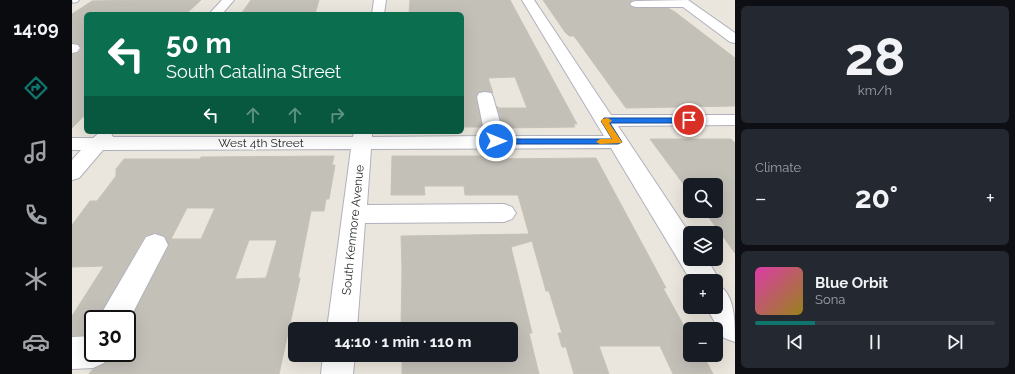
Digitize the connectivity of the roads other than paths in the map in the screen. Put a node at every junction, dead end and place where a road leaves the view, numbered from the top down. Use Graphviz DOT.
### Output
graph roads {
  1 [pos="228,0"];
  2 [pos="380,0"];
  3 [pos="528,0"];
  4 [pos="683,2"];
  5 [pos="636,4"];
  6 [pos="217,12"];
  7 [pos="378,12"];
  8 [pos="735,39"];
  9 [pos="484,97"];
  10 [pos="735,120"];
  11 [pos="604,121"];
  12 [pos="363,137"];
  13 [pos="104,138"];
  14 [pos="496,141"];
  15 [pos="618,142"];
  16 [pos="72,144"];
  17 [pos="72,173"];
  18 [pos="354,214"];
  19 [pos="504,214"];
  20 [pos="156,245"];
  21 [pos="683,245"];
  22 [pos="723,308"];
  23 [pos="119,310"];
  24 [pos="343,322"];
  25 [pos="735,327"];
  26 [pos="84,352"];
  27 [pos="72,353"];
  28 [pos="338,362"];
  29 [pos="337,374"];
  1 -- 6 [label="street"];
  2 -- 7 [label="street"];
  3 -- 11 [label="street"];
  4 -- 5 [label="street"];
  4 -- 8 [label="street"];
  9 -- 14 [label="street"];
  10 -- 11 [label="street"];
  11 -- 15 [label="street"];
  12 -- 13 [label="street, West 4th Street"];
  12 -- 14 [label="street, West 4th Street"];
  12 -- 18 [label="street, South Kenmore Avenue"];
  13 -- 16 [label="street, West 4th Street"];
  13 -- 17 [label="street"];
  14 -- 15 [label="street, West 4th Street"];
  15 -- 21 [label="street"];
  18 -- 19 [label="street"];
  18 -- 24 [label="street, South Kenmore Avenue"];
  20 -- 23 [label="street"];
  22 -- 25 [label="street"];
  26 -- 27 [label="street"];
  28 -- 29 [label="street"];
}
